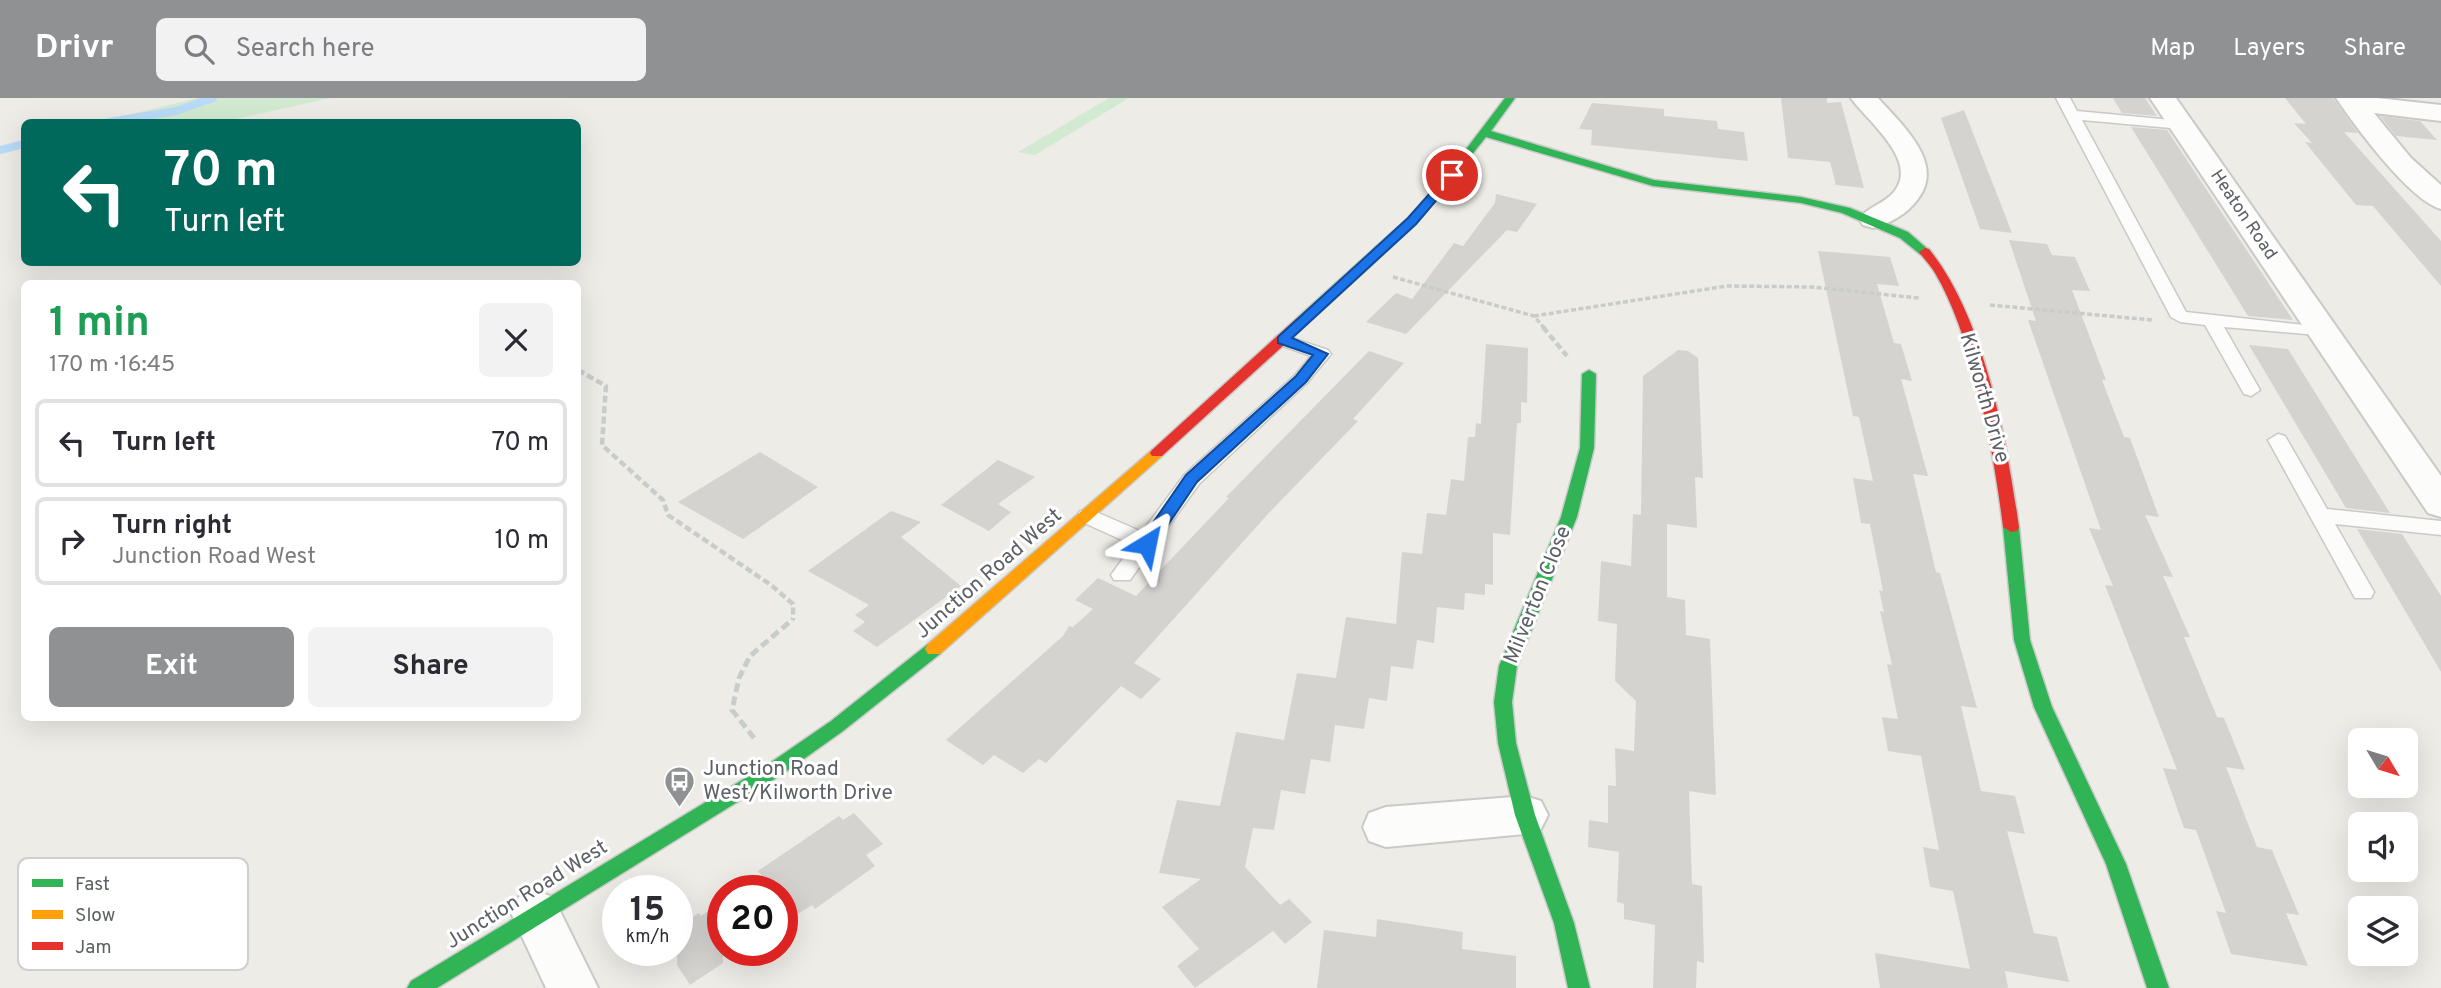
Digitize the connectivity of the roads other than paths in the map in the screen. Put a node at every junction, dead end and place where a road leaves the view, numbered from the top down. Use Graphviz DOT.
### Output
graph roads {
  1 [pos="1510,98"];
  2 [pos="1864,98"];
  3 [pos="2063,98"];
  4 [pos="2163,98"];
  5 [pos="2352,101"];
  6 [pos="2441,113"];
  7 [pos="2073,115"];
  8 [pos="2182,125"];
  9 [pos="1486,133"];
  10 [pos="2441,200"];
  11 [pos="1874,219"];
  12 [pos="2211,320"];
  13 [pos="2323,332"];
  14 [pos="1283,340"];
  15 [pos="1589,374"];
  16 [pos="2251,390"];
  17 [pos="2278,440"];
  18 [pos="2441,504"];
  19 [pos="2320,515"];
  20 [pos="1087,516"];
  21 [pos="2441,528"];
  22 [pos="1147,544"];
  23 [pos="1122,575"];
  24 [pos="2363,592"];
  25 [pos="1525,815"];
  26 [pos="1385,827"];
  27 [pos="536,913"];
  28 [pos="418,988"];
  29 [pos="572,988"];
  30 [pos="1579,988"];
  31 [pos="2158,988"];
  1 -- 9 [label="street, Junction Road West"];
  2 -- 11 [label="street"];
  3 -- 7 [label="lane"];
  4 -- 8 [label="street, Heaton Road"];
  5 -- 6 [label="street"];
  5 -- 10 [label="street"];
  7 -- 8 [label="lane"];
  7 -- 12 [label="lane"];
  8 -- 13 [label="street, Heaton Road"];
  9 -- 11 [label="street, Kilworth Drive"];
  9 -- 14 [label="street, Junction Road West"];
  11 -- 31 [label="street, Kilworth Drive"];
  12 -- 13 [label="lane"];
  12 -- 16 [label="lane"];
  13 -- 18 [label="street, Heaton Road"];
  14 -- 20 [label="street, Junction Road West"];
  14 -- 22 [label="lane"];
  15 -- 25 [label="street, Milverton Close"];
  17 -- 19 [label="lane"];
  19 -- 21 [label="lane"];
  19 -- 24 [label="lane"];
  20 -- 22 [label="lane"];
  20 -- 27 [label="street, Junction Road West"];
  22 -- 23 [label="lane"];
  25 -- 26 [label="street"];
  25 -- 30 [label="street, Milverton Close"];
  27 -- 28 [label="street, Junction Road West"];
  27 -- 29 [label="street"];
}
